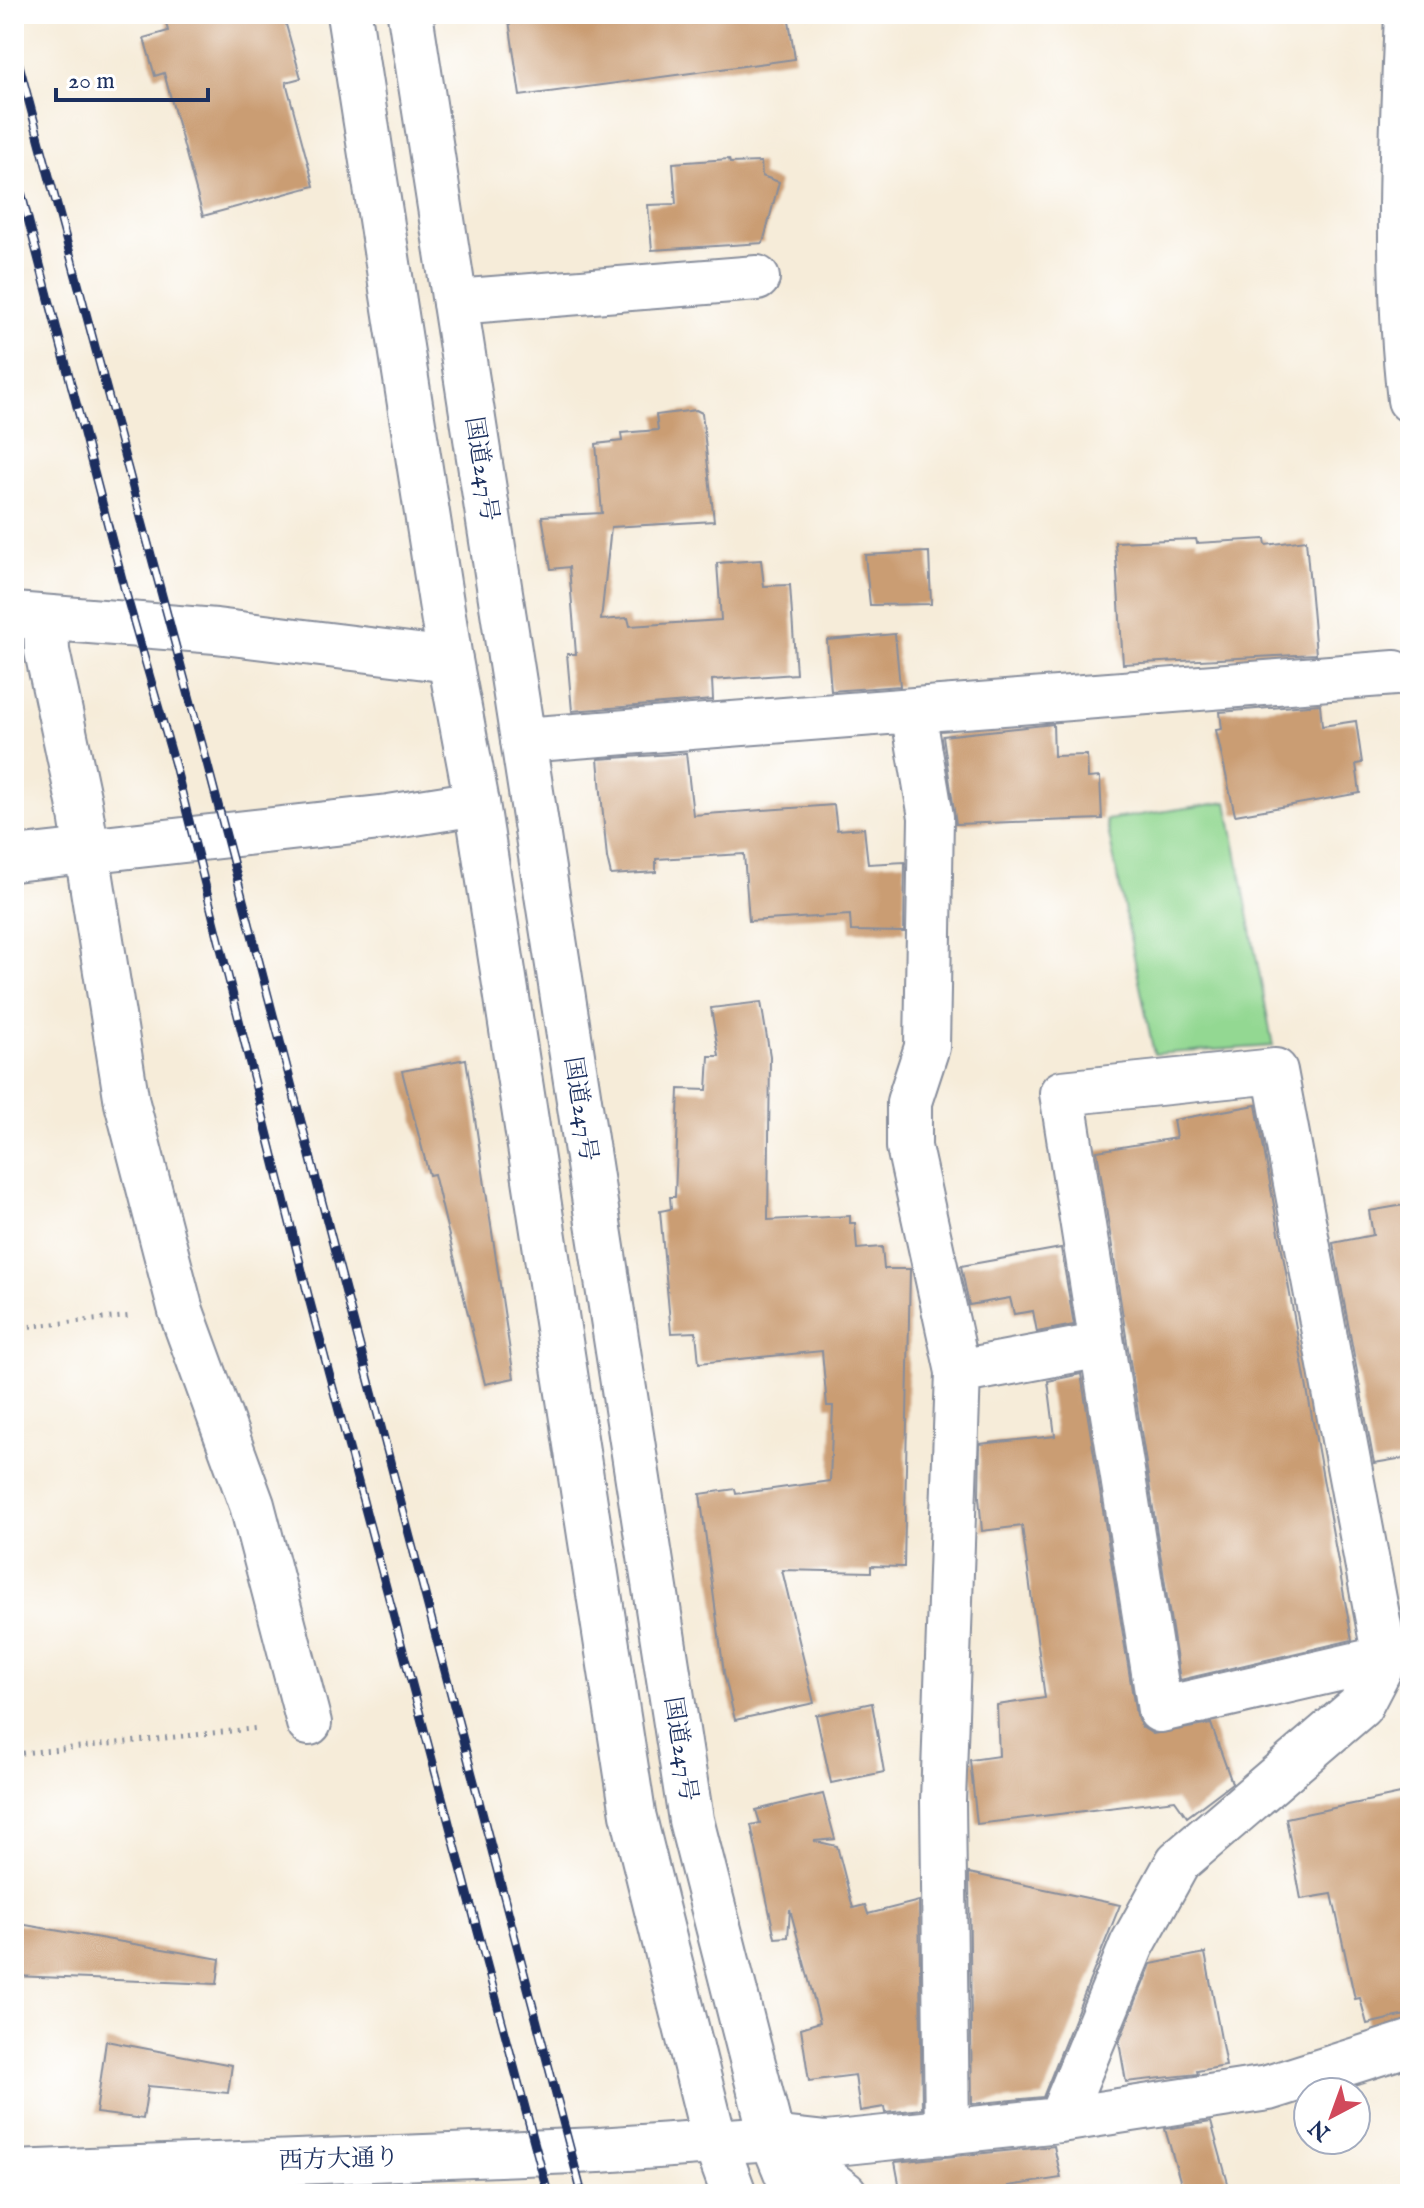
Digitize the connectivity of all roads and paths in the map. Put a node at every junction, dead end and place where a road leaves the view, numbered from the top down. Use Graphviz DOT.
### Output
graph roads {
  1 [pos="349,14"];
  2 [pos="410,14"];
  3 [pos="1407,14"];
  4 [pos="757,278"];
  5 [pos="455,302"];
  6 [pos="1410,400"];
  7 [pos="30,617"];
  8 [pos="450,660"];
  9 [pos="1395,673"];
  10 [pos="913,711"];
  11 [pos="523,740"];
  12 [pos="477,803"];
  13 [pos="86,852"];
  14 [pos="14,859"];
  15 [pos="181,1311"];
  16 [pos="14,1328"];
  17 [pos="1102,1345"];
  18 [pos="958,1372"];
  19 [pos="1385,1658"];
  20 [pos="309,1723"];
  21 [pos="14,1754"];
  22 [pos="1410,2043"];
  23 [pos="1060,2120"];
  24 [pos="947,2133"];
  25 [pos="772,2138"];
  26 [pos="714,2139"];
  27 [pos="14,2173"];
  28 [pos="734,2194"];
  29 [pos="795,2194"];
  30 [pos="845,2194"];
  1 -- 8 [label="main road"];
  2 -- 5 [label="main road, 国道247号"];
  3 -- 6 [label="main road"];
  4 -- 5 [label="main road"];
  5 -- 11 [label="main road, 国道247号"];
  7 -- 8 [label="main road"];
  7 -- 13 [label="main road"];
  8 -- 12 [label="main road"];
  9 -- 10 [label="main road"];
  10 -- 11 [label="main road"];
  10 -- 18 [label="main road"];
  11 -- 25 [label="main road, 国道247号"];
  12 -- 13 [label="main road"];
  12 -- 26 [label="main road"];
  13 -- 14 [label="main road"];
  13 -- 15 [label="main road"];
  15 -- 16 [label="path"];
  15 -- 20 [label="main road"];
  17 -- 18 [label="main road"];
  17 -- 19 [label="main road"];
  17 -- 19 [label="main road"];
  18 -- 24 [label="main road"];
  19 -- 23 [label="main road"];
  20 -- 21 [label="path"];
  22 -- 23 [label="main road, 西方大通り"];
  23 -- 24 [label="main road, 西方大通り"];
  24 -- 25 [label="main road, 西方大通り"];
  25 -- 26 [label="main road, 西方大通り"];
  25 -- 29 [label="main road, 国道247号"];
  25 -- 30 [label="main road"];
  26 -- 27 [label="main road, 西方大通り"];
  26 -- 28 [label="main road"];
}
